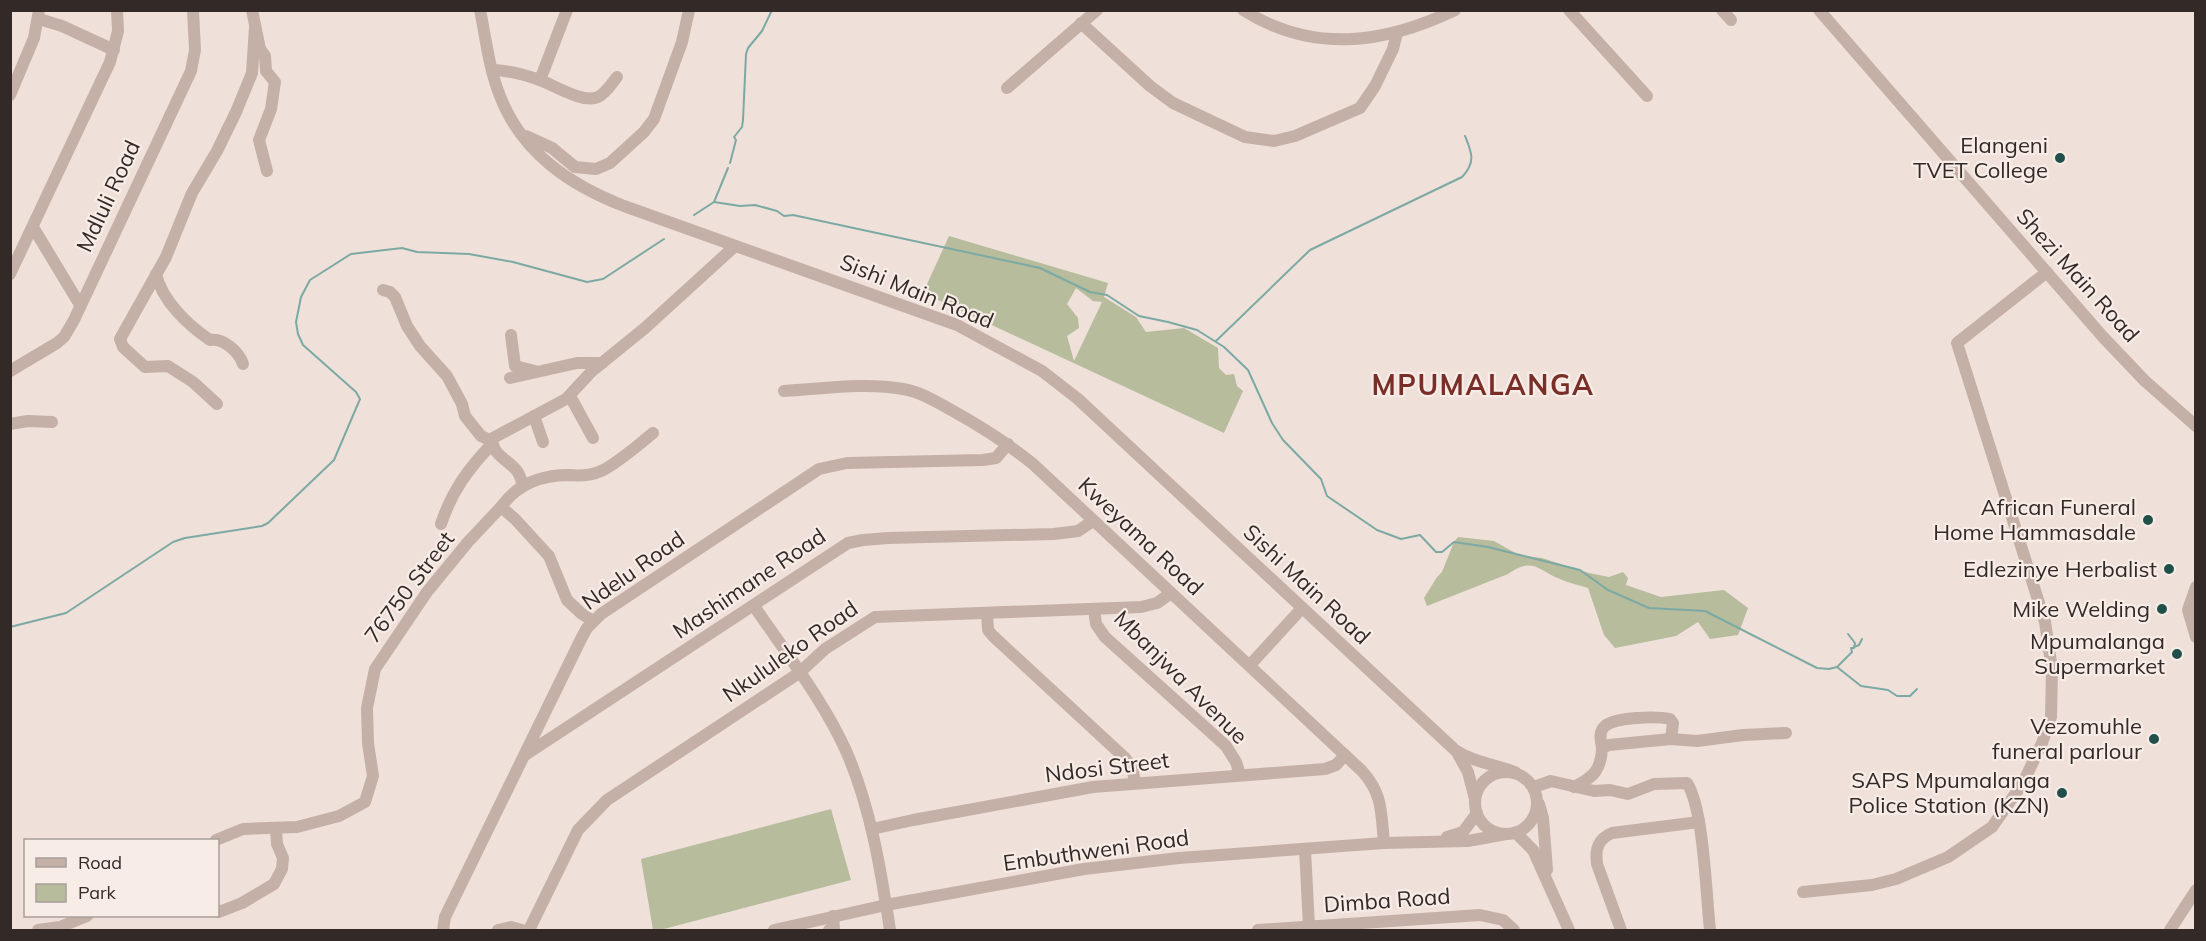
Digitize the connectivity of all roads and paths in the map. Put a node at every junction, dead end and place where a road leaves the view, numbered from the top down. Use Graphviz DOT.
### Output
graph roads {
  1 [pos="117,10"];
  2 [pos="193,10"];
  3 [pos="252,10"];
  4 [pos="480,10"];
  5 [pos="567,10"];
  6 [pos="689,10"];
  7 [pos="1097,10"];
  8 [pos="1243,10"];
  9 [pos="1455,10"];
  10 [pos="1569,10"];
  11 [pos="1722,10"];
  12 [pos="1819,10"];
  13 [pos="39,15"];
  14 [pos="1731,20"];
  15 [pos="1081,23"];
  16 [pos="255,27"];
  17 [pos="1397,33"];
  18 [pos="114,50"];
  19 [pos="492,70"];
  20 [pos="617,76"];
  21 [pos="540,80"];
  22 [pos="1007,88"];
  23 [pos="10,95"];
  24 [pos="1647,96"];
  25 [pos="522,134"];
  26 [pos="267,171"];
  27 [pos="33,227"];
  28 [pos="735,246"];
  29 [pos="2047,272"];
  30 [pos="10,274"];
  31 [pos="156,274"];
  32 [pos="383,290"];
  33 [pos="80,305"];
  34 [pos="511,335"];
  35 [pos="602,363"];
  36 [pos="243,364"];
  37 [pos="10,371"];
  38 [pos="536,372"];
  39 [pos="510,378"];
  40 [pos="784,391"];
  41 [pos="570,396"];
  42 [pos="217,404"];
  43 [pos="534,416"];
  44 [pos="52,422"];
  45 [pos="10,424"];
  46 [pos="2196,426"];
  47 [pos="653,433"];
  48 [pos="593,438"];
  49 [pos="543,442"];
  50 [pos="492,443"];
  51 [pos="1008,444"];
  52 [pos="523,485"];
  53 [pos="501,507"];
  54 [pos="1093,520"];
  55 [pos="441,524"];
  56 [pos="2196,587"];
  57 [pos="1171,593"];
  58 [pos="754,606"];
  59 [pos="1302,608"];
  60 [pos="1094,609"];
  61 [pos="987,613"];
  62 [pos="593,621"];
  63 [pos="2196,637"];
  64 [pos="1250,665"];
  65 [pos="799,673"];
  66 [pos="1786,733"];
  67 [pos="1671,738"];
  68 [pos="1602,748"];
  69 [pos="1455,750"];
  70 [pos="525,755"];
  71 [pos="1345,755"];
  72 [pos="1515,772"];
  73 [pos="1240,775"];
  74 [pos="1136,783"];
  75 [pos="1534,787"];
  76 [pos="1574,787"];
  77 [pos="1538,800"];
  78 [pos="1476,807"];
  79 [pos="1699,822"];
  80 [pos="276,828"];
  81 [pos="872,829"];
  82 [pos="1511,833"];
  83 [pos="218,839"];
  84 [pos="1428,841"];
  85 [pos="1383,843"];
  86 [pos="1305,849"];
  87 [pos="1551,886"];
  88 [pos="2196,890"];
  89 [pos="1803,892"];
  90 [pos="886,904"];
  91 [pos="219,912"];
  92 [pos="833,916"];
  93 [pos="83,917"];
  94 [pos="1309,927"];
  95 [pos="59,929"];
  96 [pos="38,930"];
  97 [pos="443,930"];
  98 [pos="498,930"];
  99 [pos="522,930"];
  100 [pos="529,930"];
  101 [pos="774,930"];
  102 [pos="829,930"];
  103 [pos="890,930"];
  104 [pos="1258,930"];
  105 [pos="1514,930"];
  106 [pos="1569,930"];
  107 [pos="1621,930"];
  108 [pos="1710,930"];
  109 [pos="2170,930"];
  1 -- 18 [label="street"];
  2 -- 33 [label="street, Mdluli Road"];
  3 -- 16 [label="street"];
  4 -- 19 [label="street, Sishi Main Road"];
  5 -- 21 [label="street"];
  6 -- 25 [label="street"];
  7 -- 15 [label="street"];
  8 -- 17 [label="street"];
  9 -- 17 [label="street"];
  10 -- 24 [label="street"];
  11 -- 14 [label="street"];
  12 -- 29 [label="street, Shezi Main Road"];
  13 -- 18 [label="street"];
  13 -- 23 [label="street"];
  15 -- 17 [label="street"];
  15 -- 22 [label="street"];
  16 -- 26 [label="street"];
  16 -- 31 [label="street"];
  18 -- 27 [label="street"];
  19 -- 21 [label="street"];
  19 -- 25 [label="street, Sishi Main Road"];
  20 -- 21 [label="street"];
  25 -- 28 [label="street, Sishi Main Road"];
  27 -- 30 [label="street"];
  27 -- 33 [label="street"];
  28 -- 35 [label="street"];
  28 -- 59 [label="street, Sishi Main Road"];
  29 -- 46 [label="street, Shezi Main Road"];
  29 -- 89 [label="street"];
  31 -- 36 [label="street"];
  31 -- 42 [label="street"];
  32 -- 50 [label="street"];
  33 -- 37 [label="street, Mdluli Road"];
  34 -- 38 [label="street"];
  35 -- 38 [label="street"];
  35 -- 41 [label="street"];
  38 -- 39 [label="street"];
  40 -- 51 [label="street, Kweyama Road"];
  41 -- 43 [label="street"];
  41 -- 48 [label="street"];
  43 -- 49 [label="street"];
  43 -- 50 [label="street"];
  44 -- 45 [label="street"];
  47 -- 52 [label="street"];
  50 -- 52 [label="street"];
  50 -- 55 [label="street"];
  51 -- 54 [label="street, Kweyama Road"];
  51 -- 62 [label="street, Ndelu Road"];
  52 -- 53 [label="street, 76750 Street"];
  53 -- 62 [label="street"];
  53 -- 80 [label="street, 76750 Street"];
  54 -- 57 [label="street, Kweyama Road"];
  54 -- 58 [label="street, Mashimane Road"];
  56 -- 63 [label="street"];
  57 -- 60 [label="street, Nkululeko Road"];
  57 -- 64 [label="street, Kweyama Road"];
  58 -- 65 [label="street"];
  58 -- 70 [label="street, Mashimane Road"];
  59 -- 64 [label="street"];
  59 -- 69 [label="street, Sishi Main Road"];
  60 -- 61 [label="street, Nkululeko Road"];
  60 -- 73 [label="street, Mbanjwa Avenue"];
  61 -- 65 [label="street, Nkululeko Road"];
  61 -- 74 [label="street"];
  62 -- 70 [label="street, Ndelu Road"];
  64 -- 71 [label="street, Kweyama Road"];
  65 -- 81 [label="street"];
  65 -- 100 [label="street, Nkululeko Road"];
  66 -- 67 [label="street"];
  67 -- 68 [label="street"];
  67 -- 68 [label="street"];
  68 -- 76 [label="street"];
  69 -- 72 [label="street, Sishi Main Road"];
  69 -- 78 [label="street, Sishi Main Road"];
  70 -- 97 [label="street, Ndelu Road"];
  71 -- 73 [label="street, Ndosi Street"];
  71 -- 85 [label="street, Kweyama Road"];
  72 -- 75 [label="street"];
  72 -- 78 [label="street"];
  73 -- 74 [label="street, Ndosi Street"];
  74 -- 81 [label="street, Ndosi Street"];
  75 -- 76 [label="street"];
  75 -- 77 [label="street"];
  76 -- 79 [label="street"];
  77 -- 82 [label="street"];
  77 -- 87 [label="street"];
  78 -- 82 [label="street"];
  78 -- 84 [label="street, Embuthweni Road"];
  79 -- 107 [label="street"];
  79 -- 108 [label="street"];
  80 -- 83 [label="street, 76750 Street"];
  80 -- 91 [label="street"];
  81 -- 90 [label="street"];
  82 -- 84 [label="street, Embuthweni Road"];
  82 -- 87 [label="street"];
  84 -- 85 [label="street, Embuthweni Road"];
  85 -- 86 [label="street, Embuthweni Road"];
  86 -- 90 [label="street, Embuthweni Road"];
  86 -- 94 [label="street"];
  87 -- 106 [label="street"];
  88 -- 109 [label="street"];
  90 -- 92 [label="street, Embuthweni Road"];
  90 -- 103 [label="street"];
  92 -- 101 [label="street, Embuthweni Road"];
  92 -- 102 [label="street"];
  93 -- 95 [label="street"];
  94 -- 104 [label="street, Dimba Road"];
  94 -- 105 [label="street, Dimba Road"];
  95 -- 96 [label="street"];
  98 -- 99 [label="street"];
}
